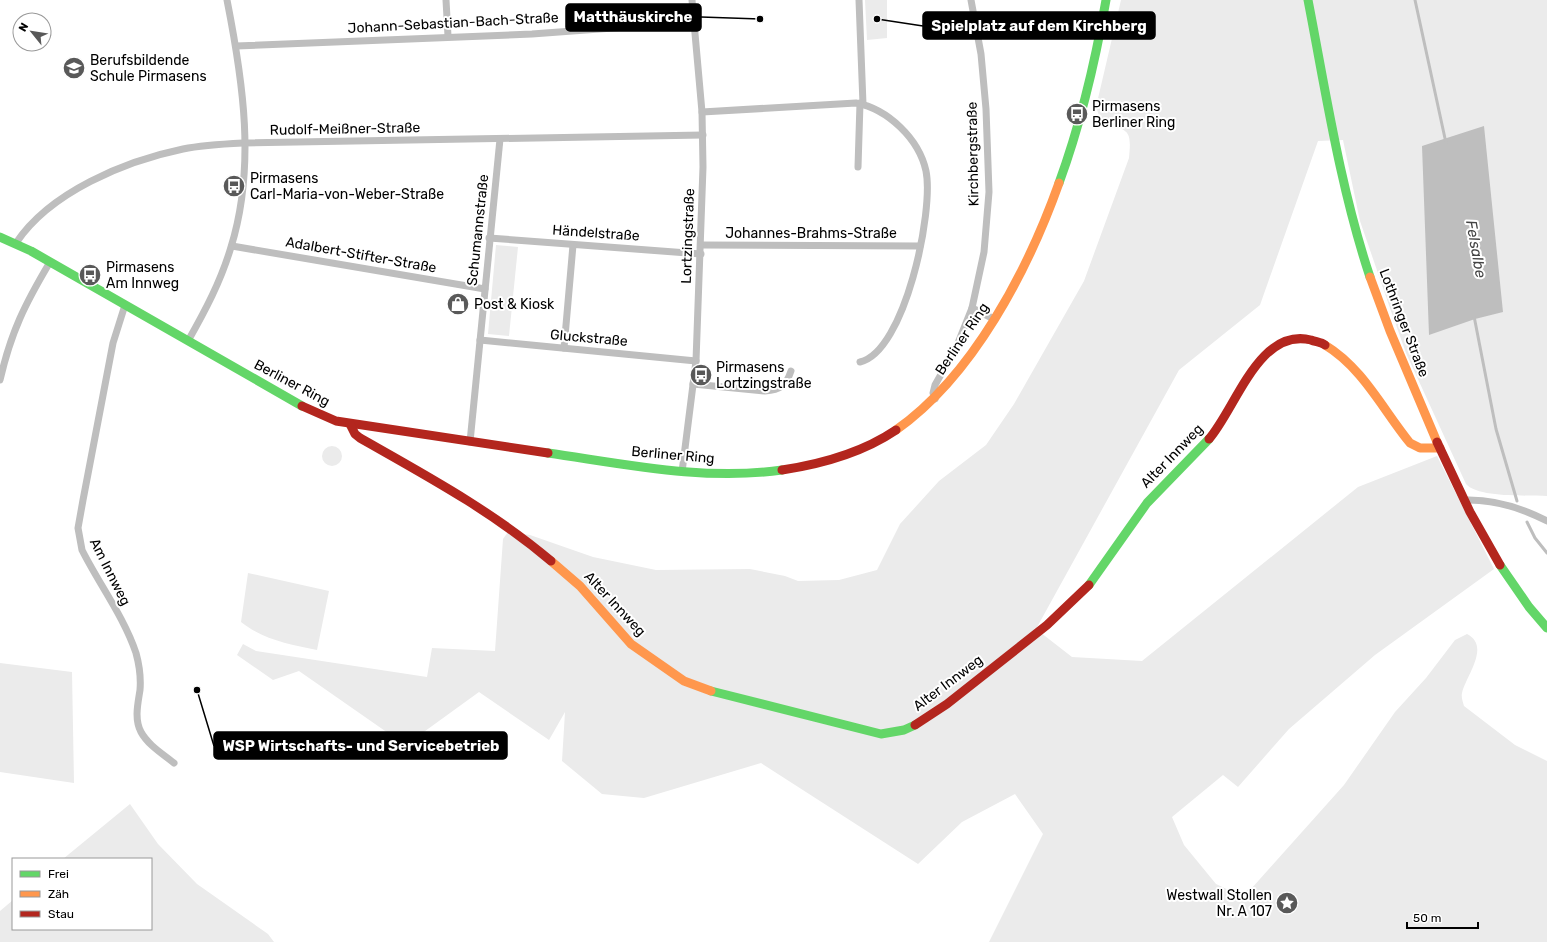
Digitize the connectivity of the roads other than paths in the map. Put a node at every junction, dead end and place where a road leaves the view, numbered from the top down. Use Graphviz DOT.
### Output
graph roads {
  1 [pos="228,0"];
  2 [pos="692,0"];
  3 [pos="859,0"];
  4 [pos="971,0"];
  5 [pos="1106,0"];
  6 [pos="1308,0"];
  7 [pos="448,1"];
  8 [pos="694,22"];
  9 [pos="448,36"];
  10 [pos="236,46"];
  11 [pos="861,104"];
  12 [pos="702,112"];
  13 [pos="703,135"];
  14 [pos="500,139"];
  15 [pos="244,143"];
  16 [pos="858,167"];
  17 [pos="0,237"];
  18 [pos="489,238"];
  19 [pos="16,243"];
  20 [pos="573,245"];
  21 [pos="701,245"];
  22 [pos="232,246"];
  23 [pos="920,246"];
  24 [pos="701,254"];
  25 [pos="50,262"];
  26 [pos="485,289"];
  27 [pos="125,305"];
  28 [pos="972,308"];
  29 [pos="994,318"];
  30 [pos="480,340"];
  31 [pos="188,341"];
  32 [pos="564,348"];
  33 [pos="696,361"];
  34 [pos="860,362"];
  35 [pos="791,371"];
  36 [pos="0,380"];
  37 [pos="693,384"];
  38 [pos="935,400"];
  39 [pos="350,424"];
  40 [pos="470,442"];
  41 [pos="1440,448"];
  42 [pos="682,472"];
  43 [pos="1464,500"];
  44 [pos="1547,521"];
  45 [pos="1547,628"];
  46 [pos="174,763"];
  1 -- 10 [label="street"];
  2 -- 8 [label="street, Lortzingstraße"];
  3 -- 11 [label="street"];
  4 -- 28 [label="street, Kirchbergstraße"];
  5 -- 29 [label="street, Berliner Ring"];
  6 -- 41 [label="street, Lothringer Straße"];
  7 -- 9 [label="street"];
  8 -- 9 [label="street, Johann-Sebastian-Bach-Straße"];
  8 -- 12 [label="street, Lortzingstraße"];
  9 -- 10 [label="street, Johann-Sebastian-Bach-Straße"];
  10 -- 15 [label="street"];
  11 -- 12 [label="street"];
  11 -- 16 [label="street"];
  11 -- 23 [label="street"];
  12 -- 13 [label="street, Lortzingstraße"];
  13 -- 14 [label="street, Rudolf-Meißner-Straße"];
  13 -- 21 [label="street, Lortzingstraße"];
  14 -- 15 [label="street, Rudolf-Meißner-Straße"];
  14 -- 18 [label="street, Schumannstraße"];
  15 -- 19 [label="street, Rudolf-Meißner-Straße"];
  15 -- 22 [label="street"];
  17 -- 19 [label="street, Berliner Ring"];
  18 -- 20 [label="street, Händelstraße"];
  18 -- 26 [label="street, Schumannstraße"];
  19 -- 25 [label="street, Berliner Ring"];
  20 -- 24 [label="street, Händelstraße"];
  20 -- 32 [label="street"];
  21 -- 23 [label="street, Johannes-Brahms-Straße"];
  21 -- 24 [label="street, Lortzingstraße"];
  22 -- 26 [label="street, Adalbert-Stifter-Straße"];
  22 -- 31 [label="street"];
  23 -- 34 [label="street"];
  24 -- 33 [label="street, Lortzingstraße"];
  25 -- 27 [label="street, Berliner Ring"];
  25 -- 36 [label="street"];
  26 -- 30 [label="street, Schumannstraße"];
  27 -- 31 [label="street, Berliner Ring"];
  27 -- 46 [label="street, Am Innweg"];
  28 -- 29 [label="street"];
  28 -- 38 [label="street, Kirchbergstraße"];
  29 -- 38 [label="street, Berliner Ring"];
  30 -- 32 [label="street, Gluckstraße"];
  30 -- 40 [label="street, Schumannstraße"];
  31 -- 39 [label="street, Berliner Ring"];
  32 -- 33 [label="street, Gluckstraße"];
  33 -- 37 [label="street, Lortzingstraße"];
  35 -- 37 [label="street"];
  37 -- 42 [label="street, Lortzingstraße"];
  38 -- 42 [label="street, Berliner Ring"];
  39 -- 40 [label="street, Berliner Ring"];
  39 -- 41 [label="street, Alter Innweg"];
  40 -- 42 [label="street, Berliner Ring"];
  41 -- 43 [label="street, Lothringer Straße"];
  43 -- 44 [label="street"];
  43 -- 45 [label="street, Lothringer Straße"];
}
